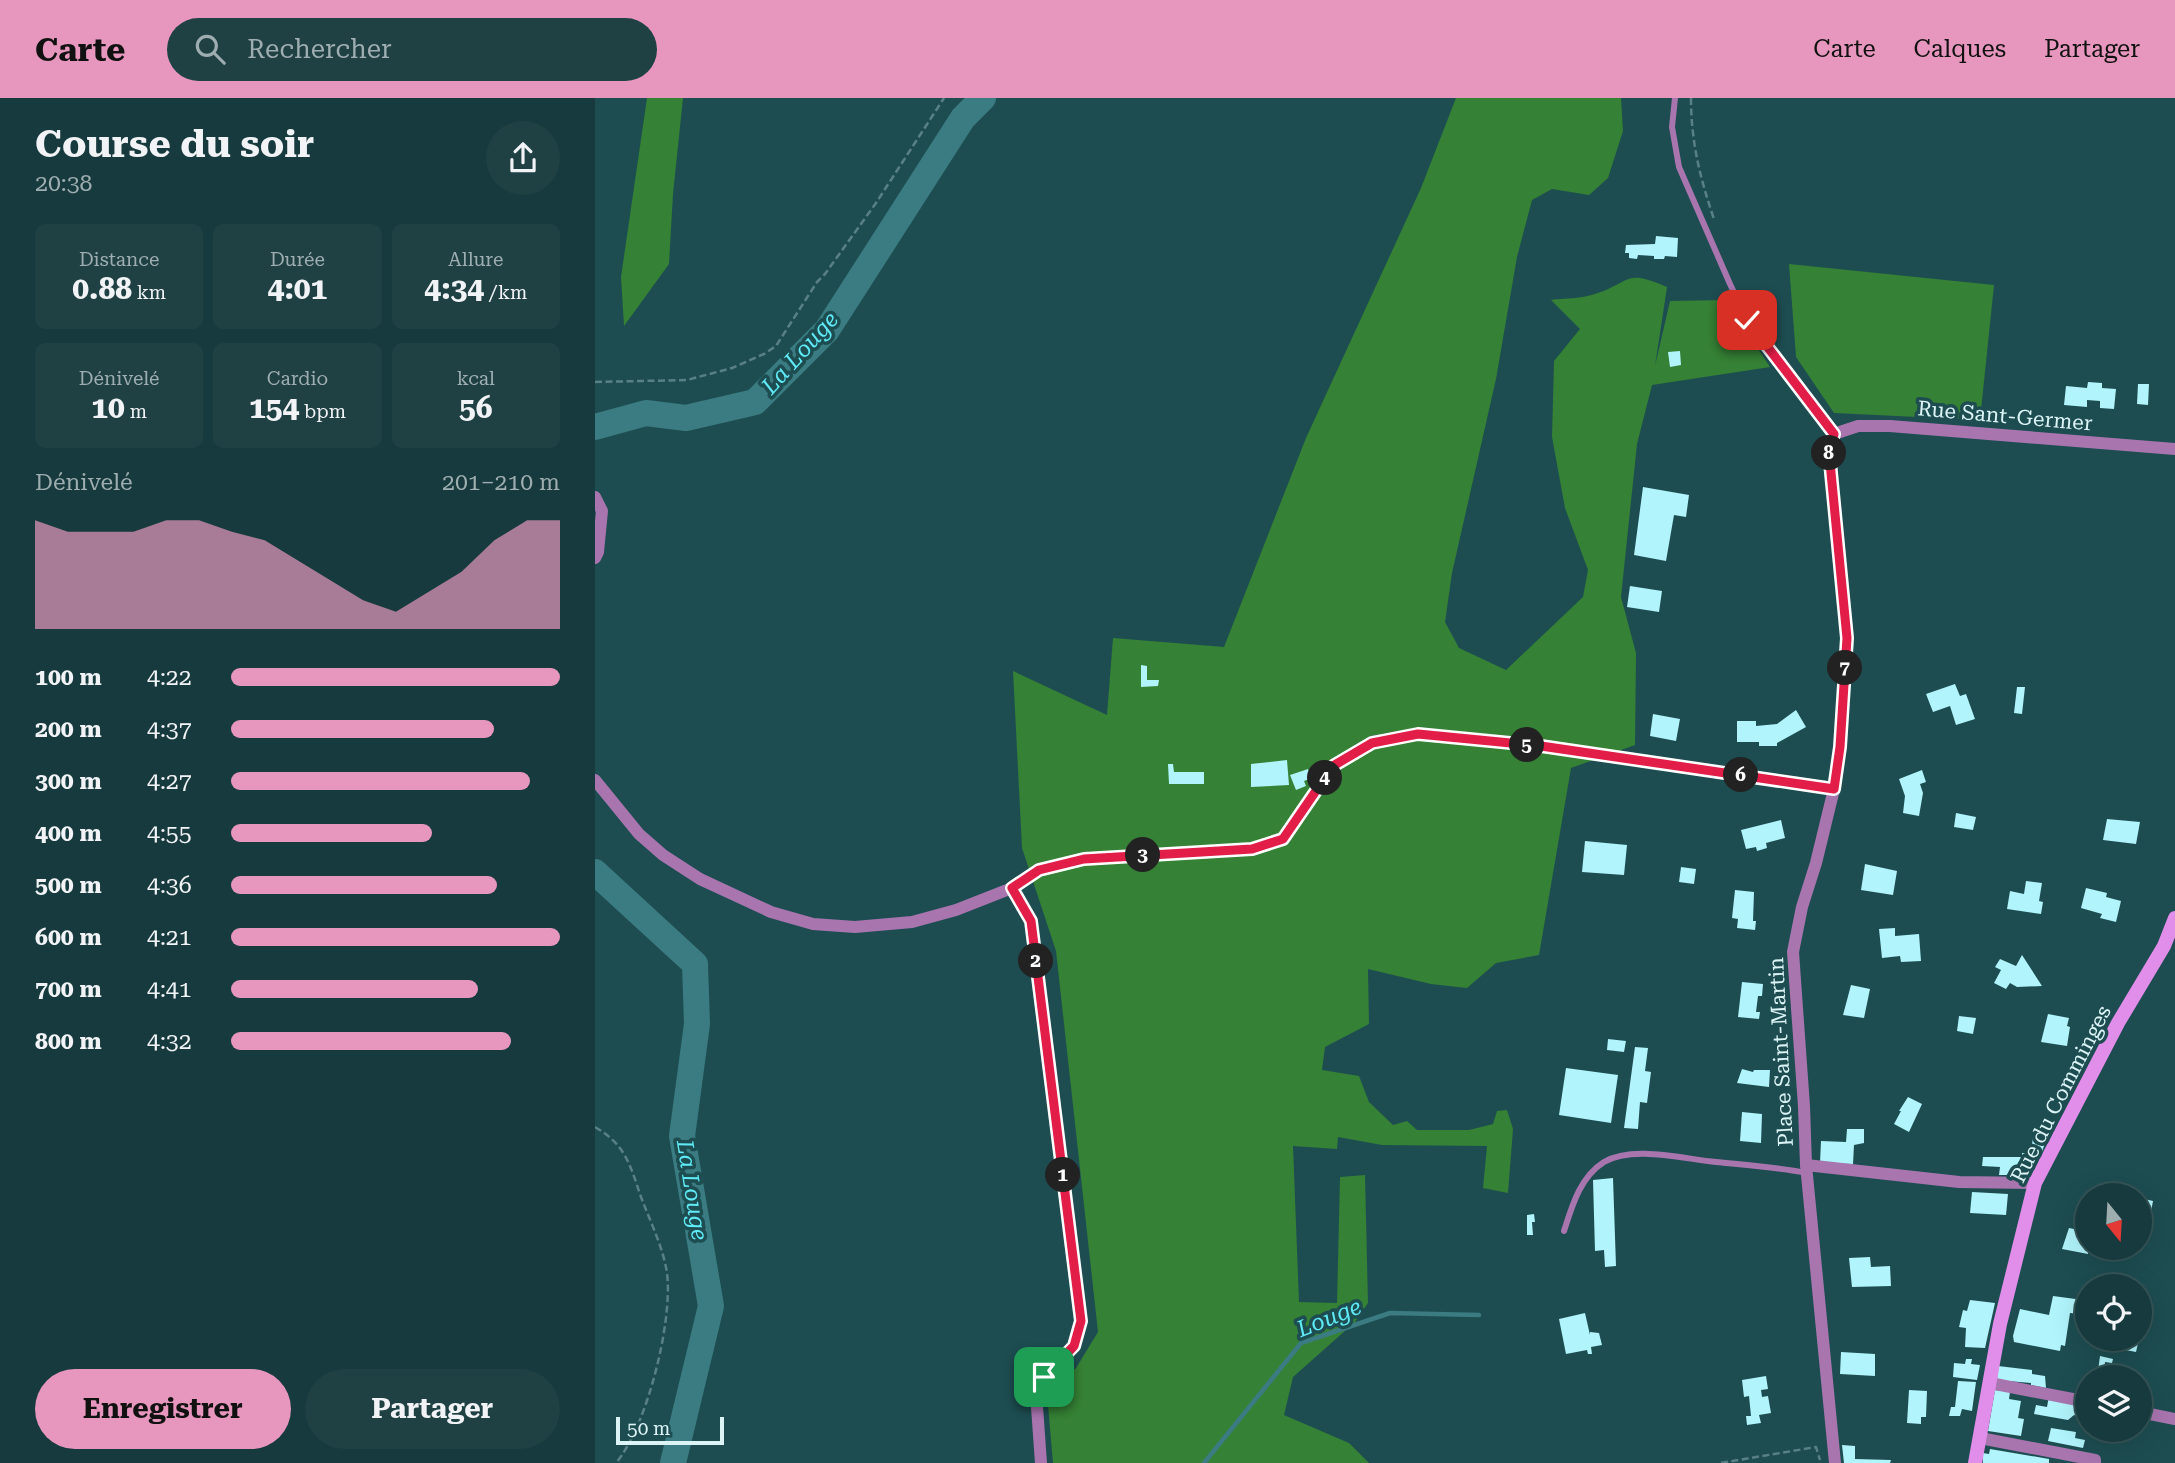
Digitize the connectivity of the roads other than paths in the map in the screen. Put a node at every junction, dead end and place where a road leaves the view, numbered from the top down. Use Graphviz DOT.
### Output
graph roads {
  1 [pos="1675,98"];
  2 [pos="1834,434"];
  3 [pos="2175,449"];
  4 [pos="595,497"];
  5 [pos="595,558"];
  6 [pos="595,780"];
  7 [pos="1834,789"];
  8 [pos="1012,888"];
  9 [pos="2175,918"];
  10 [pos="1806,1169"];
  11 [pos="2035,1183"];
  12 [pos="1565,1231"];
  13 [pos="1990,1383"];
  14 [pos="2075,1399"];
  15 [pos="2152,1414"];
  16 [pos="2175,1419"];
  17 [pos="1980,1438"];
  18 [pos="1041,1463"];
  19 [pos="1835,1463"];
  20 [pos="1975,1463"];
  21 [pos="2095,1463"];
  1 -- 2 [label="lane"];
  2 -- 3 [label="street, Rue Sant-Germer"];
  2 -- 7 [label="street, Place Saint-Martin"];
  4 -- 5 [label="street"];
  6 -- 8 [label="street"];
  7 -- 8 [label="street"];
  7 -- 10 [label="street, Place Saint-Martin"];
  8 -- 18 [label="street"];
  9 -- 11 [label="street, Rue du Comminges"];
  10 -- 11 [label="street"];
  10 -- 12 [label="lane"];
  10 -- 19 [label="street, Place Saint-Martin"];
  11 -- 13 [label="street, Rue du Comminges"];
  13 -- 14 [label="street"];
  13 -- 17 [label="street, Rue du Comminges"];
  15 -- 16 [label="street"];
  17 -- 20 [label="street, Rue du Comminges"];
  17 -- 21 [label="street"];
}
